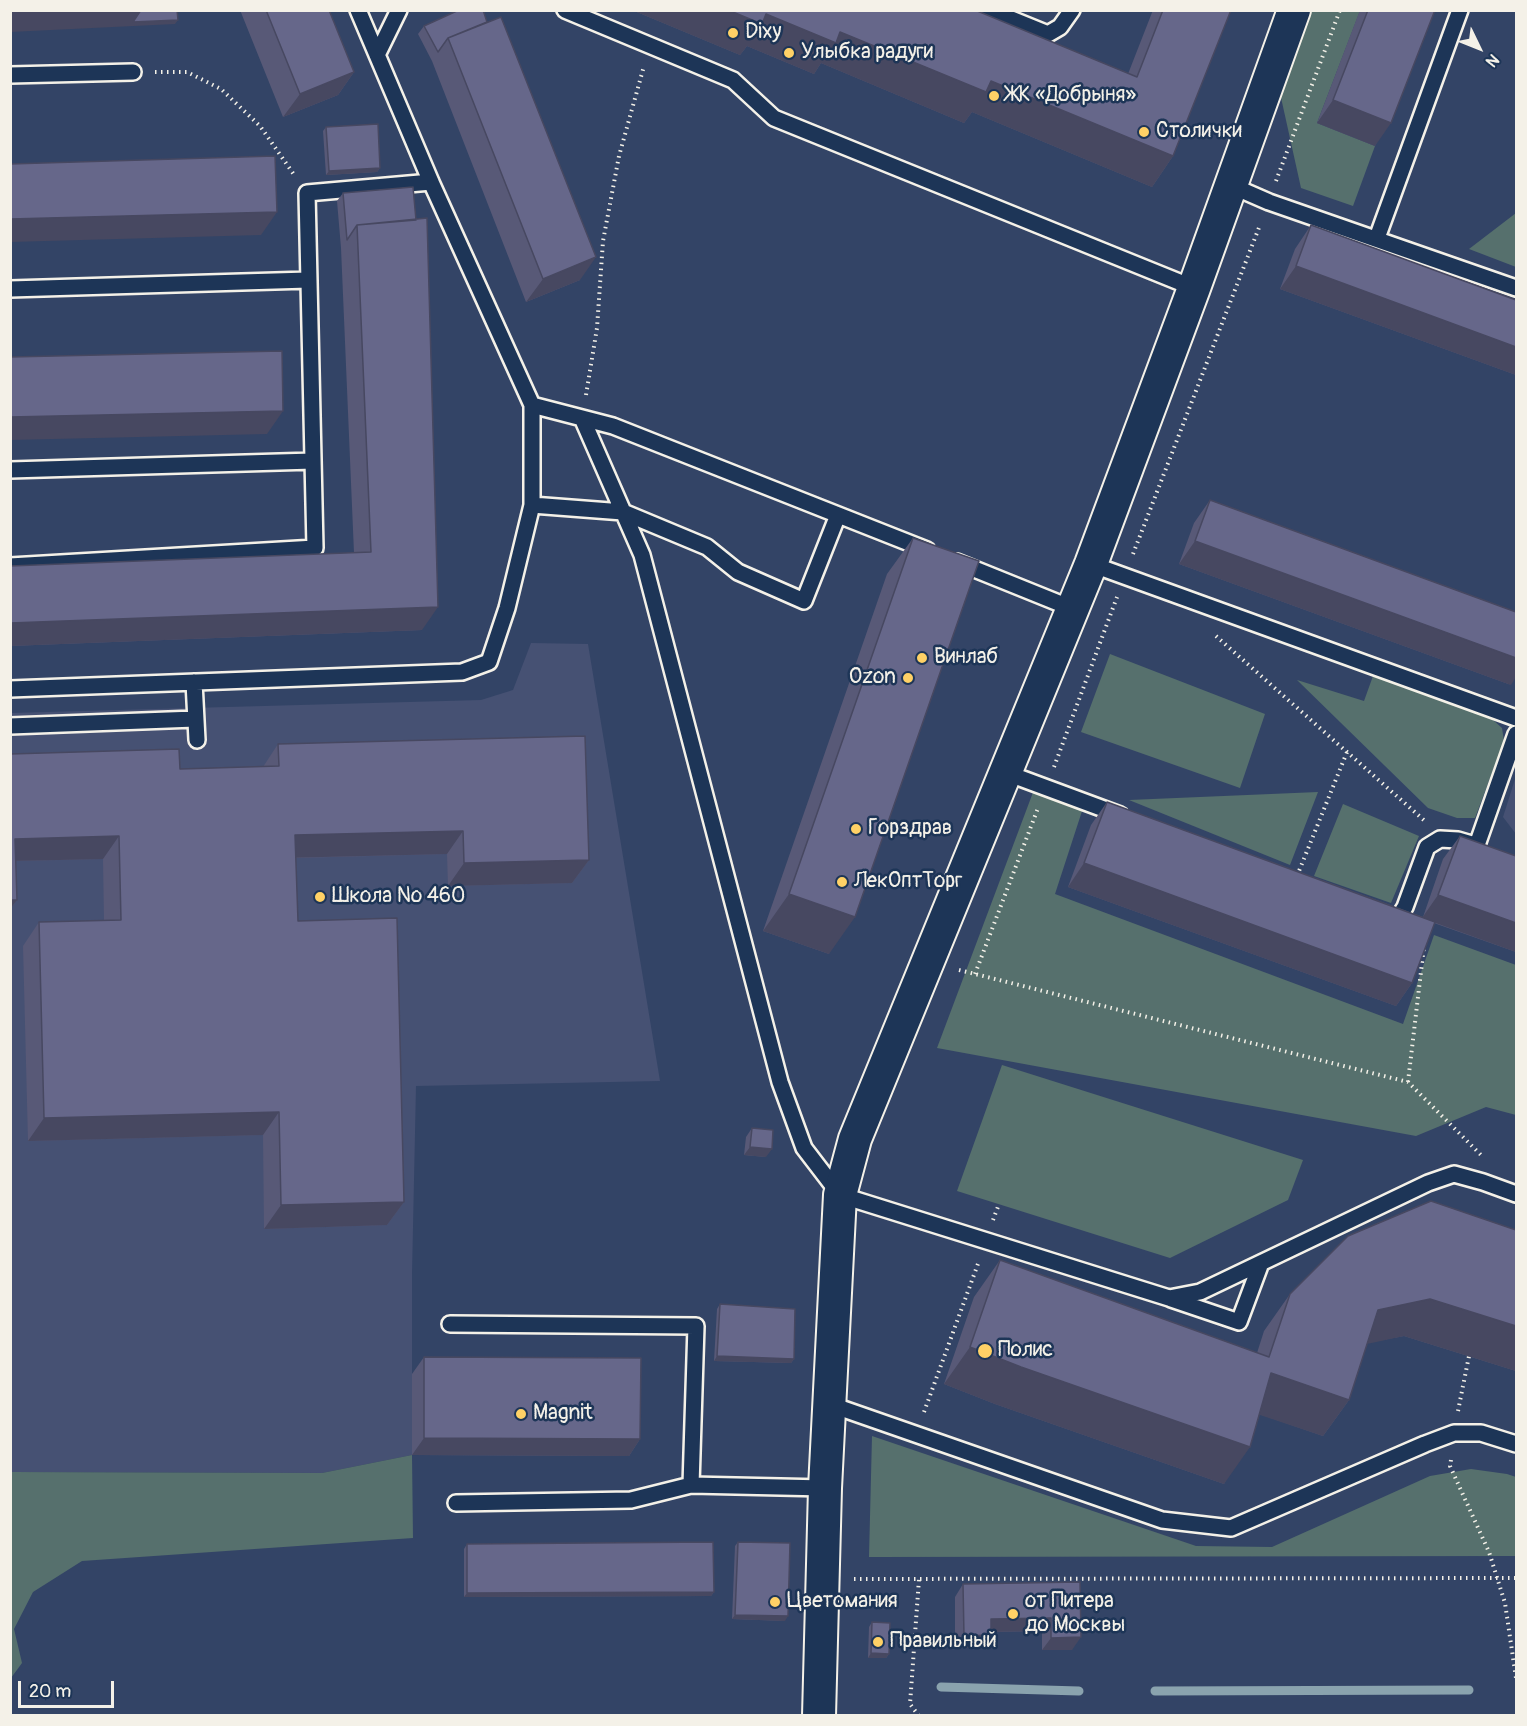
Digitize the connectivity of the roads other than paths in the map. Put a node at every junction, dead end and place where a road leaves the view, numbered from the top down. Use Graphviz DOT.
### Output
graph roads {
  1 [pos="358,10"];
  2 [pos="399,10"];
  3 [pos="565,10"];
  4 [pos="988,10"];
  5 [pos="1071,10"];
  6 [pos="1294,10"];
  7 [pos="1460,10"];
  8 [pos="377,54"];
  9 [pos="133,72"];
  10 [pos="10,75"];
  11 [pos="431,182"];
  12 [pos="1230,185"];
  13 [pos="1377,238"];
  14 [pos="308,280"];
  15 [pos="1194,288"];
  16 [pos="1516,288"];
  17 [pos="10,289"];
  18 [pos="532,405"];
  19 [pos="582,418"];
  20 [pos="313,461"];
  21 [pos="10,470"];
  22 [pos="532,505"];
  23 [pos="623,512"];
  24 [pos="838,515"];
  25 [pos="1091,564"];
  26 [pos="10,566"];
  27 [pos="1071,608"];
  28 [pos="194,682"];
  29 [pos="10,689"];
  30 [pos="1516,718"];
  31 [pos="195,719"];
  32 [pos="10,726"];
  33 [pos="1516,734"];
  34 [pos="197,740"];
  35 [pos="1004,772"];
  36 [pos="1133,820"];
  37 [pos="1377,914"];
  38 [pos="1516,1194"];
  39 [pos="840,1195"];
  40 [pos="1261,1263"];
  41 [pos="1169,1298"];
  42 [pos="450,1324"];
  43 [pos="829,1404"];
  44 [pos="1516,1444"];
  45 [pos="691,1485"];
  46 [pos="825,1488"];
  47 [pos="456,1503"];
  48 [pos="819,1716"];
  1 -- 8 [label="lane"];
  2 -- 8 [label="lane"];
  3 -- 15 [label="lane"];
  4 -- 5 [label="lane"];
  6 -- 12 [label="street"];
  7 -- 13 [label="lane"];
  8 -- 11 [label="lane"];
  9 -- 10 [label="lane"];
  11 -- 14 [label="lane"];
  11 -- 18 [label="lane"];
  12 -- 13 [label="lane"];
  12 -- 15 [label="street"];
  13 -- 16 [label="lane"];
  14 -- 17 [label="lane"];
  14 -- 20 [label="lane"];
  15 -- 25 [label="street"];
  18 -- 19 [label="lane"];
  18 -- 22 [label="lane"];
  19 -- 23 [label="lane"];
  19 -- 24 [label="lane"];
  20 -- 21 [label="lane"];
  20 -- 26 [label="lane"];
  22 -- 23 [label="lane"];
  22 -- 28 [label="lane"];
  23 -- 24 [label="lane"];
  23 -- 39 [label="lane"];
  24 -- 27 [label="lane"];
  25 -- 27 [label="street"];
  25 -- 30 [label="lane"];
  27 -- 35 [label="street"];
  28 -- 29 [label="lane"];
  28 -- 31 [label="lane"];
  31 -- 32 [label="lane"];
  31 -- 34 [label="lane"];
  33 -- 37 [label="lane"];
  35 -- 36 [label="lane"];
  35 -- 39 [label="street"];
  38 -- 40 [label="lane"];
  39 -- 41 [label="lane"];
  39 -- 43 [label="street"];
  40 -- 41 [label="lane"];
  40 -- 41 [label="lane"];
  42 -- 45 [label="lane"];
  43 -- 44 [label="lane"];
  43 -- 46 [label="street"];
  45 -- 46 [label="lane"];
  45 -- 47 [label="lane"];
  46 -- 48 [label="street"];
}
